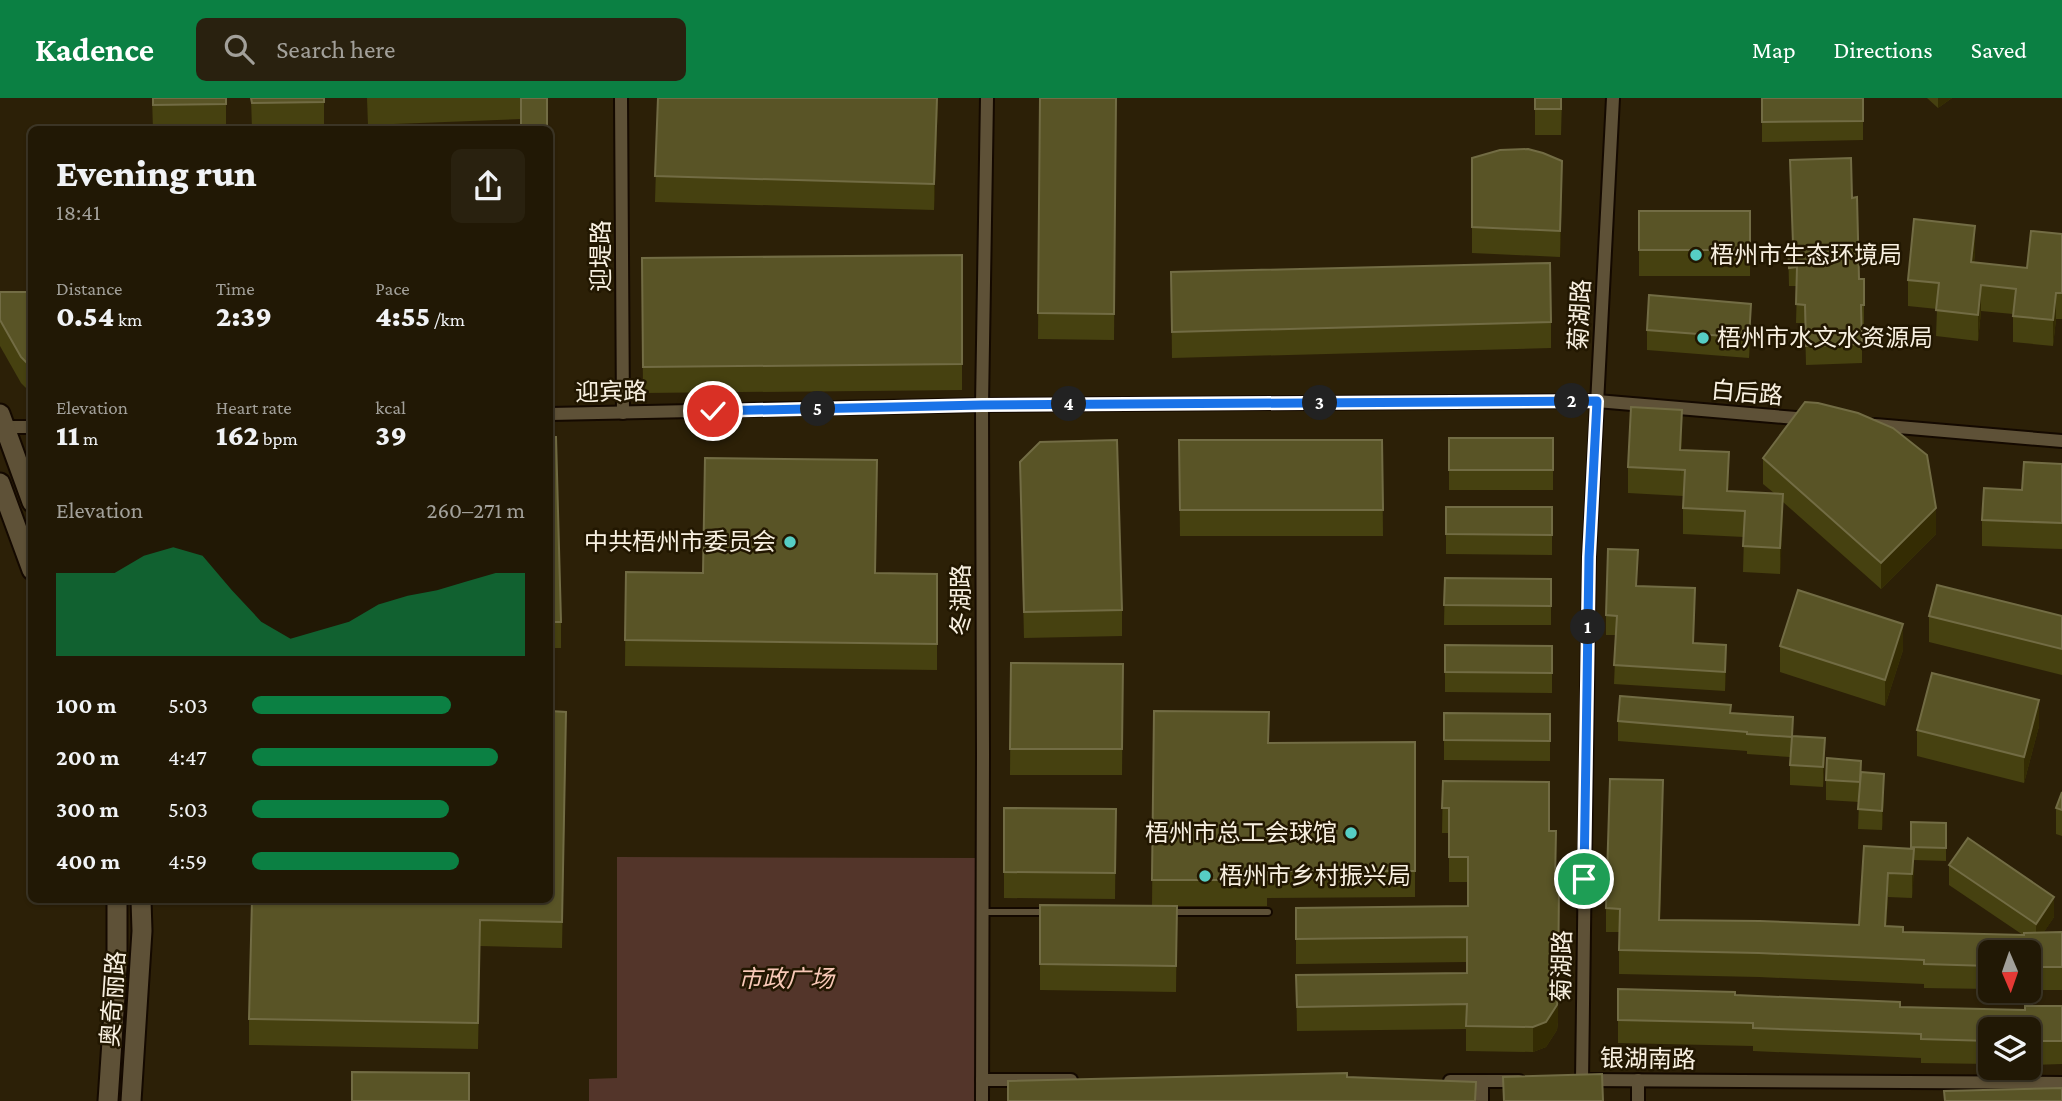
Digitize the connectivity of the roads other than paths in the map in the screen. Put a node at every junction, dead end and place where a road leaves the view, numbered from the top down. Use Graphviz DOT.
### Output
graph roads {
  1 [pos="621,98"];
  2 [pos="987,98"];
  3 [pos="1613,98"];
  4 [pos="1597,401"];
  5 [pos="982,405"];
  6 [pos="623,413"];
  7 [pos="553,414"];
  8 [pos="1816,420"];
  9 [pos="2,423"];
  10 [pos="1857,424"];
  11 [pos="28,426"];
  12 [pos="2062,441"];
  13 [pos="0,483"];
  14 [pos="28,491"];
  15 [pos="28,559"];
  16 [pos="117,903"];
  17 [pos="141,903"];
  18 [pos="983,912"];
  19 [pos="1051,912"];
  20 [pos="1159,912"];
  21 [pos="1268,912"];
  22 [pos="982,1080"];
  23 [pos="1077,1080"];
  24 [pos="1576,1080"];
  25 [pos="1638,1080"];
  26 [pos="1433,1081"];
  27 [pos="1532,1081"];
  28 [pos="1482,1082"];
  29 [pos="2062,1083"];
  30 [pos="108,1101"];
  31 [pos="131,1101"];
  32 [pos="982,1101"];
  33 [pos="1482,1101"];
  34 [pos="1638,1101"];
  1 -- 6 [label="street, 迎堤路"];
  2 -- 5 [label="street, 冬湖路"];
  3 -- 4 [label="street, 菊湖路"];
  4 -- 5 [label="street, 迎宾路"];
  4 -- 8 [label="street, 白后路"];
  4 -- 24 [label="street, 菊湖路"];
  5 -- 6 [label="street, 迎宾路"];
  5 -- 18 [label="street, 冬湖路"];
  6 -- 7 [label="street, 迎宾路"];
  9 -- 11 [label="street"];
  9 -- 14 [label="main road"];
  10 -- 12 [label="street"];
  13 -- 15 [label="main road"];
  16 -- 30 [label="main road, 奥奇丽路"];
  17 -- 31 [label="main road, 奥奇丽路"];
  18 -- 19 [label="lane"];
  18 -- 22 [label="street, 冬湖路"];
  20 -- 21 [label="lane"];
  22 -- 23 [label="street"];
  22 -- 32 [label="street, 冬湖路"];
  24 -- 25 [label="street, 银湖南路"];
  25 -- 29 [label="street, 银湖南路"];
  25 -- 34 [label="street"];
  26 -- 28 [label="street"];
  27 -- 28 [label="street"];
  28 -- 33 [label="street"];
}
